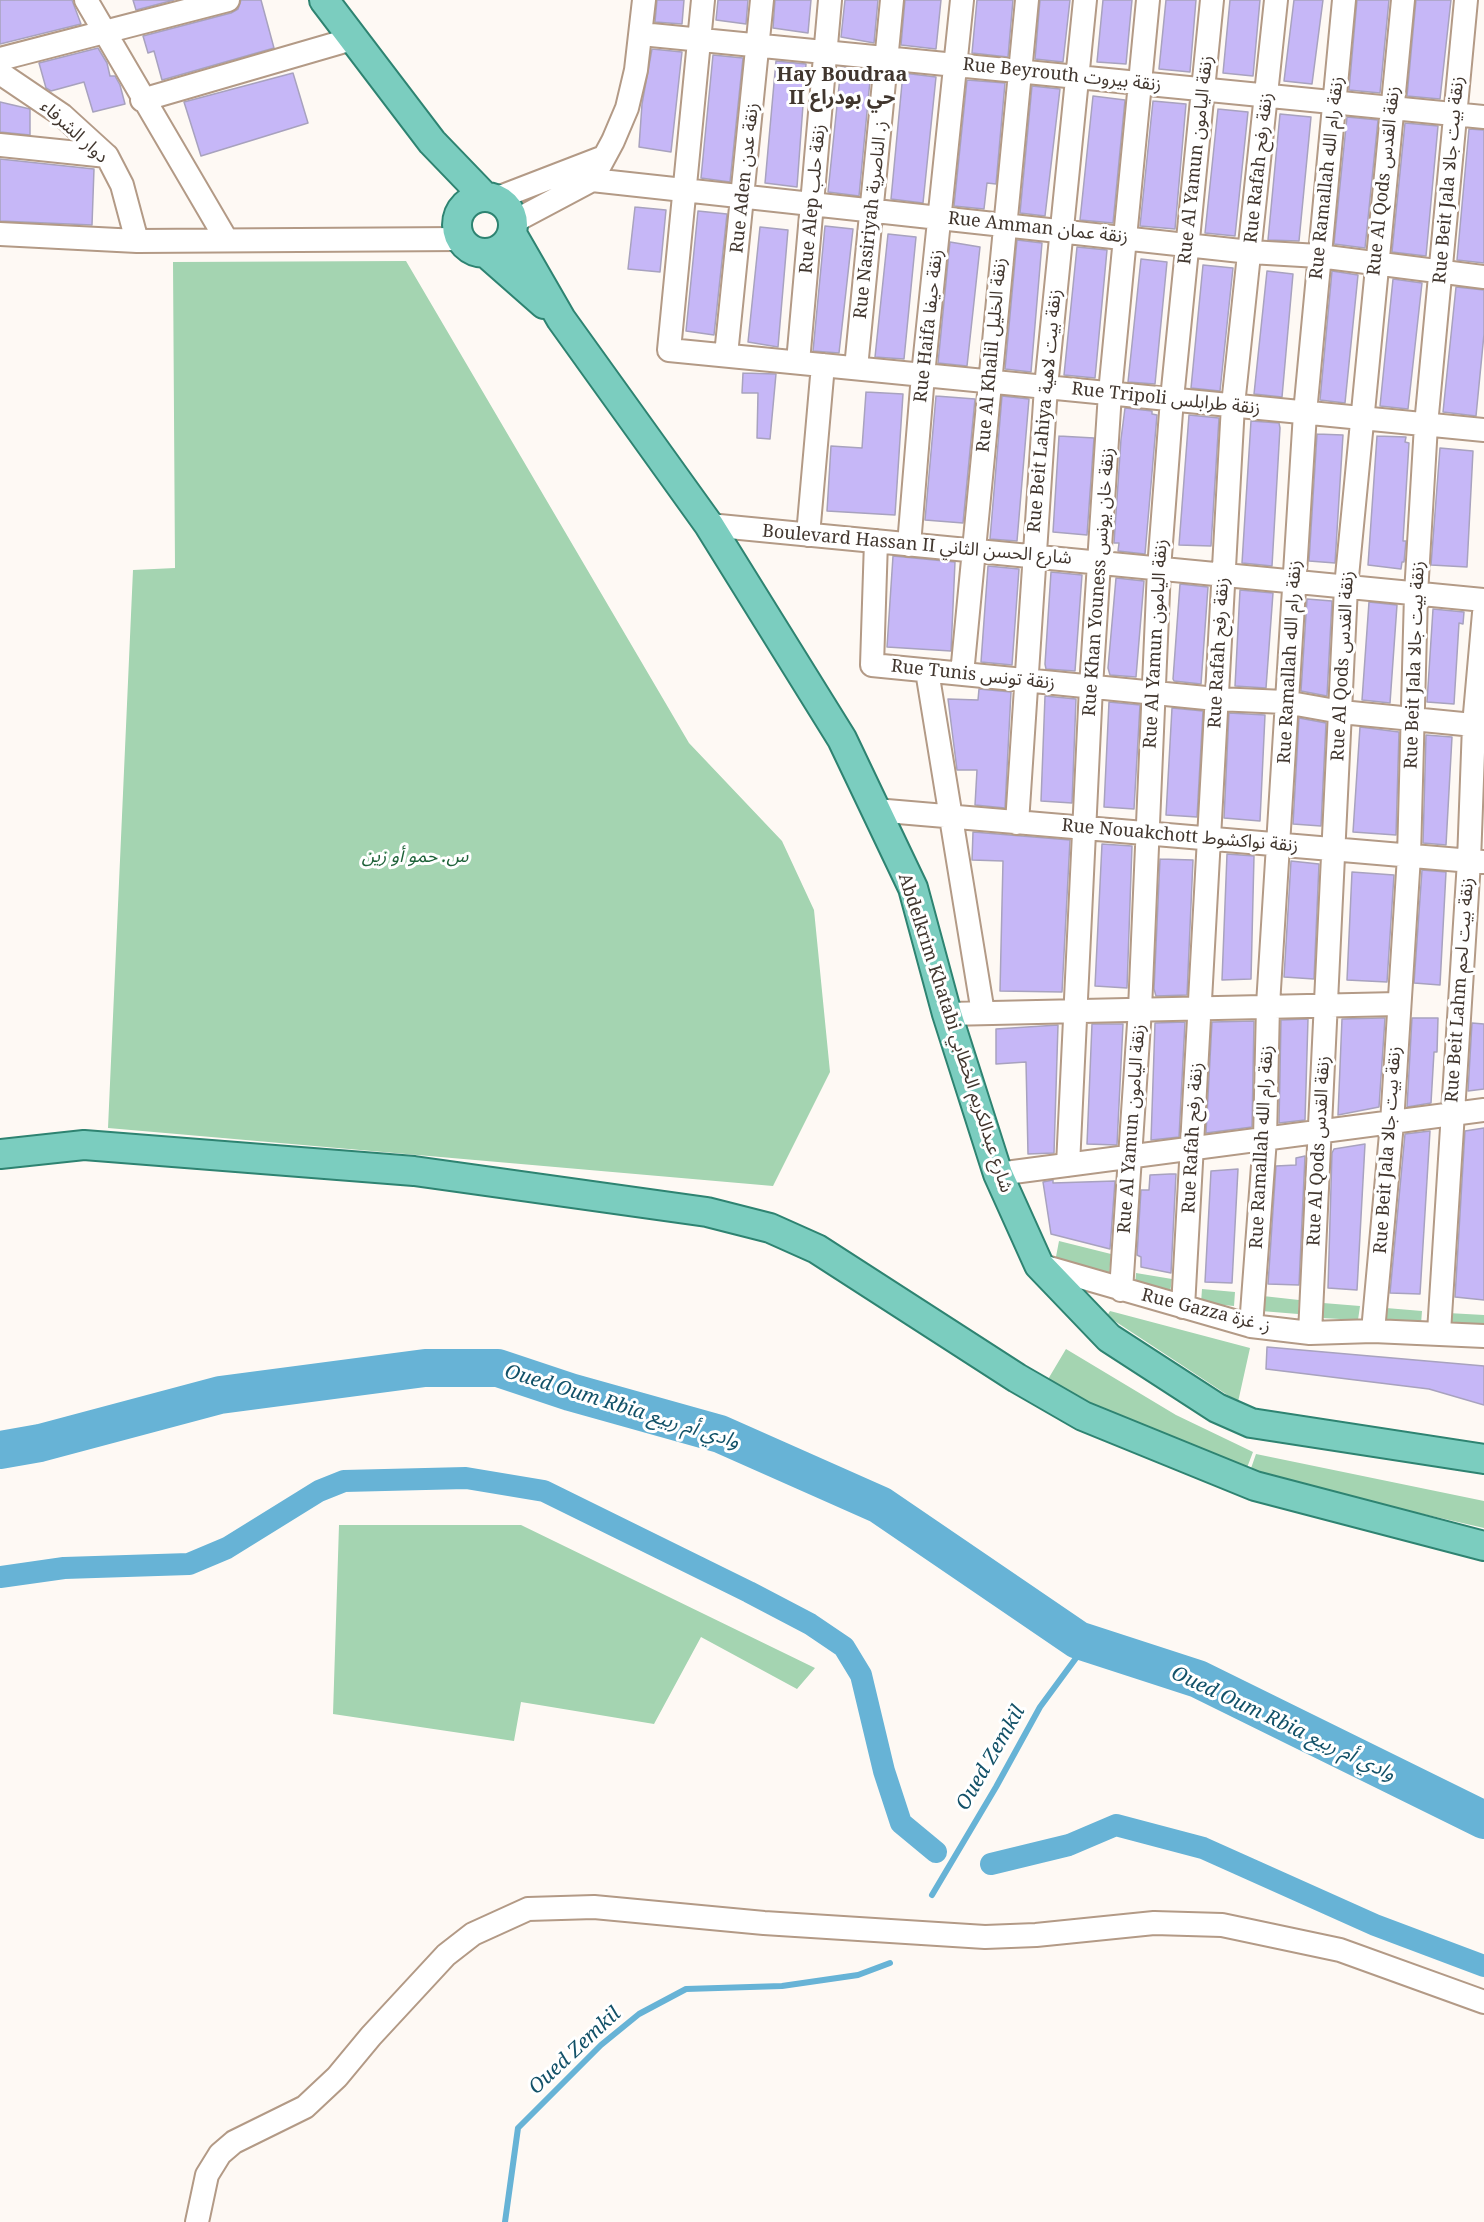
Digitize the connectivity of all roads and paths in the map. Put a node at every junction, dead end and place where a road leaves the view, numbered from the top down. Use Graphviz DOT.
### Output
graph roads {
  1 [pos="86,0"];
  2 [pos="228,0"];
  3 [pos="324,0"];
  4 [pos="644,0"];
  5 [pos="703,0"];
  6 [pos="762,0"];
  7 [pos="830,0"];
  8 [pos="892,0"];
  9 [pos="962,0"];
  10 [pos="1027,0"];
  11 [pos="1085,0"];
  12 [pos="1148,0"];
  13 [pos="1212,0"];
  14 [pos="1276,0"];
  15 [pos="1344,0"];
  16 [pos="1402,0"];
  17 [pos="1466,0"];
  18 [pos="104,33"];
  19 [pos="641,34"];
  20 [pos="352,39"];
  21 [pos="699,40"];
  22 [pos="758,45"];
  23 [pos="826,52"];
  24 [pos="886,58"];
  25 [pos="0,59"];
  26 [pos="956,65"];
  27 [pos="1020,71"];
  28 [pos="0,73"];
  29 [pos="1077,77"];
  30 [pos="1140,83"];
  31 [pos="1203,89"];
  32 [pos="1266,96"];
  33 [pos="142,100"];
  34 [pos="1335,103"];
  35 [pos="1392,108"];
  36 [pos="1454,114"];
  37 [pos="1484,117"];
  38 [pos="432,142"];
  39 [pos="0,145"];
  40 [pos="107,156"];
  41 [pos="604,157"];
  42 [pos="592,180"];
  43 [pos="685,190"];
  44 [pos="744,196"];
  45 [pos="490,198"];
  46 [pos="813,204"];
  47 [pos="872,210"];
  48 [pos="940,218"];
  49 [pos="1005,225"];
  50 [pos="460,226"];
  51 [pos="513,228"];
  52 [pos="1060,231"];
  53 [pos="0,234"];
  54 [pos="1124,238"];
  55 [pos="226,239"];
  56 [pos="137,241"];
  57 [pos="1187,244"];
  58 [pos="1250,252"];
  59 [pos="486,253"];
  60 [pos="1319,256"];
  61 [pos="1376,265"];
  62 [pos="1442,272"];
  63 [pos="1484,277"];
  64 [pos="561,319"];
  65 [pos="726,355"];
  66 [pos="798,362"];
  67 [pos="823,365"];
  68 [pos="856,368"];
  69 [pos="923,375"];
  70 [pos="990,381"];
  71 [pos="1046,387"];
  72 [pos="1110,393"];
  73 [pos="1172,399"];
  74 [pos="1233,405"];
  75 [pos="1305,413"];
  76 [pos="1361,417"];
  77 [pos="1426,424"];
  78 [pos="1484,430"];
  79 [pos="709,525"];
  80 [pos="808,535"];
  81 [pos="876,541"];
  82 [pos="909,544"];
  83 [pos="974,551"];
  84 [pos="1033,556"];
  85 [pos="1100,563"];
  86 [pos="1159,569"];
  87 [pos="1223,575"];
  88 [pos="1294,583"];
  89 [pos="1346,587"];
  90 [pos="1416,594"];
  91 [pos="1484,600"];
  92 [pos="1484,613"];
  93 [pos="927,670"];
  94 [pos="962,674"];
  95 [pos="1025,680"];
  96 [pos="1091,687"];
  97 [pos="1153,693"];
  98 [pos="1216,699"];
  99 [pos="1286,702"];
  100 [pos="1341,712"];
  101 [pos="1413,719"];
  102 [pos="1479,726"];
  103 [pos="875,810"];
  104 [pos="950,817"];
  105 [pos="1017,823"];
  106 [pos="1086,828"];
  107 [pos="1147,834"];
  108 [pos="1209,839"];
  109 [pos="1280,845"];
  110 [pos="1335,850"];
  111 [pos="1409,856"];
  112 [pos="1476,862"];
  113 [pos="1398,1004"];
  114 [pos="1268,1005"];
  115 [pos="1326,1006"];
  116 [pos="1201,1008"];
  117 [pos="1140,1009"];
  118 [pos="1076,1011"];
  119 [pos="983,1013"];
  120 [pos="947,1014"];
  121 [pos="1484,1110"];
  122 [pos="1452,1115"];
  123 [pos="1392,1123"];
  124 [pos="1320,1132"];
  125 [pos="1265,1139"];
  126 [pos="1192,1149"];
  127 [pos="0,1154"];
  128 [pos="1130,1157"];
  129 [pos="1068,1165"];
  130 [pos="998,1174"];
  131 [pos="1039,1265"];
  132 [pos="1121,1290"];
  133 [pos="1183,1307"];
  134 [pos="1251,1326"];
  135 [pos="1373,1331"];
  136 [pos="1439,1332"];
  137 [pos="1310,1333"];
  138 [pos="1484,1336"];
  139 [pos="1484,1459"];
  140 [pos="1484,1546"];
  141 [pos="1484,2002"];
  142 [pos="197,2222"];
  1 -- 18 [label="street"];
  2 -- 18 [label="street"];
  3 -- 20 [label="main road"];
  4 -- 19 [label="street"];
  5 -- 21 [label="street"];
  6 -- 22 [label="street, Rue Aden زنقة عدن"];
  7 -- 23 [label="street, Rue Alep زنقة حلب"];
  8 -- 24 [label="street, Rue Nasiriyah ز. الناصرية"];
  9 -- 26 [label="street, Rue Haifa زنقة حيفا"];
  10 -- 27 [label="street, Rue Al Khalil زنقة الخليل"];
  11 -- 29 [label="street, Rue Beit Lahiya زنقة بيت لاهية"];
  12 -- 30 [label="street, Rue Khan Youness زنقة خان يونس"];
  13 -- 31 [label="street, Rue Al Yamun زنقة اليامون"];
  14 -- 32 [label="street, Rue Rafah زنقة رفح"];
  15 -- 34 [label="street, Rue Ramallah زنقة رام الله"];
  16 -- 35 [label="street, Rue Al Qods زنقة القدس"];
  17 -- 36 [label="street, Rue Beit Jala زنقة بيت جالا"];
  18 -- 25 [label="street"];
  18 -- 33 [label="street"];
  19 -- 21 [label="street, Rue Beyrouth زنقة بيروت"];
  19 -- 41 [label="street"];
  20 -- 33 [label="street"];
  20 -- 38 [label="main road"];
  21 -- 22 [label="street, Rue Beyrouth زنقة بيروت"];
  21 -- 43 [label="street"];
  22 -- 23 [label="street, Rue Beyrouth زنقة بيروت"];
  22 -- 44 [label="street, Rue Aden زنقة عدن"];
  23 -- 24 [label="street, Rue Beyrouth زنقة بيروت"];
  23 -- 46 [label="street, Rue Alep زنقة حلب"];
  24 -- 26 [label="street, Rue Beyrouth زنقة بيروت"];
  24 -- 47 [label="street, Rue Nasiriyah ز. الناصرية"];
  26 -- 27 [label="street, Rue Beyrouth زنقة بيروت"];
  26 -- 48 [label="street, Rue Haifa زنقة حيفا"];
  27 -- 29 [label="street, Rue Beyrouth زنقة بيروت"];
  27 -- 49 [label="street, Rue Al Khalil زنقة الخليل"];
  28 -- 40 [label="street, دوار الشرفاء"];
  29 -- 30 [label="street, Rue Beyrouth زنقة بيروت"];
  29 -- 52 [label="street, Rue Beit Lahiya زنقة بيت لاهية"];
  30 -- 31 [label="street, Rue Beyrouth زنقة بيروت"];
  30 -- 54 [label="street, Rue Khan Youness زنقة خان يونس"];
  31 -- 32 [label="street, Rue Beyrouth زنقة بيروت"];
  31 -- 57 [label="street, Rue Al Yamun زنقة اليامون"];
  32 -- 34 [label="street, Rue Beyrouth زنقة بيروت"];
  32 -- 58 [label="street, Rue Rafah زنقة رفح"];
  33 -- 55 [label="street"];
  34 -- 35 [label="street, Rue Beyrouth زنقة بيروت"];
  34 -- 60 [label="street, Rue Ramallah زنقة رام الله"];
  35 -- 36 [label="street, Rue Beyrouth زنقة بيروت"];
  35 -- 61 [label="street, Rue Al Qods زنقة القدس"];
  36 -- 37 [label="street, Rue Beyrouth زنقة بيروت"];
  36 -- 62 [label="street, Rue Beit Jala زنقة بيت جالا"];
  38 -- 45 [label="main road"];
  38 -- 50 [label="main road"];
  39 -- 40 [label="street"];
  40 -- 56 [label="street, دوار الشرفاء"];
  41 -- 42 [label="street"];
  41 -- 45 [label="street"];
  42 -- 43 [label="street, Rue Amman زنقة عمان"];
  42 -- 51 [label="street"];
  43 -- 44 [label="street, Rue Amman زنقة عمان"];
  43 -- 65 [label="street, Rue Tripoli زنقة طرابلس"];
  44 -- 46 [label="street, Rue Amman زنقة عمان"];
  44 -- 65 [label="street, Rue Aden زنقة عدن"];
  45 -- 50 [label="main road"];
  45 -- 51 [label="main road"];
  46 -- 47 [label="street, Rue Amman زنقة عمان"];
  46 -- 66 [label="street, Rue Alep زنقة حلب"];
  47 -- 48 [label="street, Rue Amman زنقة عمان"];
  47 -- 68 [label="street, Rue Nasiriyah ز. الناصرية"];
  48 -- 49 [label="street, Rue Amman زنقة عمان"];
  48 -- 69 [label="street, Rue Haifa زنقة حيفا"];
  49 -- 52 [label="street, Rue Amman زنقة عمان"];
  49 -- 70 [label="street, Rue Al Khalil زنقة الخليل"];
  50 -- 55 [label="street"];
  50 -- 59 [label="main road"];
  51 -- 59 [label="main road"];
  51 -- 64 [label="main road, Abdelkrim Khatabi شارع عبدالكريم الخطابي"];
  52 -- 54 [label="street, Rue Amman زنقة عمان"];
  52 -- 71 [label="street, Rue Beit Lahiya زنقة بيت لاهية"];
  53 -- 56 [label="street"];
  54 -- 57 [label="street, Rue Amman زنقة عمان"];
  54 -- 72 [label="street, Rue Khan Youness زنقة خان يونس"];
  55 -- 56 [label="street"];
  57 -- 58 [label="street, Rue Amman زنقة عمان"];
  57 -- 73 [label="street, Rue Al Yamun زنقة اليامون"];
  58 -- 60 [label="street, Rue Amman زنقة عمان"];
  58 -- 74 [label="street, Rue Rafah زنقة رفح"];
  59 -- 64 [label="main road, Abdelkrim Khatabi شارع عبدالكريم الخطابي"];
  60 -- 61 [label="street, Rue Amman زنقة عمان"];
  60 -- 75 [label="street, Rue Ramallah زنقة رام الله"];
  61 -- 62 [label="street, Rue Amman زنقة عمان"];
  61 -- 76 [label="street, Rue Al Qods زنقة القدس"];
  62 -- 63 [label="street, Rue Amman زنقة عمان"];
  62 -- 77 [label="street, Rue Beit Jala زنقة بيت جالا"];
  64 -- 79 [label="main road, Abdelkrim Khatabi شارع عبدالكريم الخطابي"];
  65 -- 66 [label="street, Rue Tripoli زنقة طرابلس"];
  66 -- 67 [label="street, Rue Tripoli زنقة طرابلس"];
  67 -- 68 [label="street, Rue Tripoli زنقة طرابلس"];
  67 -- 80 [label="street"];
  68 -- 69 [label="street, Rue Tripoli زنقة طرابلس"];
  69 -- 70 [label="street, Rue Tripoli زنقة طرابلس"];
  69 -- 82 [label="street, Rue Haifa زنقة حيفا"];
  70 -- 71 [label="street, Rue Tripoli زنقة طرابلس"];
  70 -- 83 [label="street, Rue Al Khalil زنقة الخليل"];
  71 -- 72 [label="street, Rue Tripoli زنقة طرابلس"];
  71 -- 84 [label="street, Rue Beit Lahiya زنقة بيت لاهية"];
  72 -- 73 [label="street, Rue Tripoli زنقة طرابلس"];
  72 -- 85 [label="street, Rue Khan Youness زنقة خان يونس"];
  73 -- 74 [label="street, Rue Tripoli زنقة طرابلس"];
  73 -- 86 [label="street, Rue Al Yamun زنقة اليامون"];
  74 -- 75 [label="street, Rue Tripoli زنقة طرابلس"];
  74 -- 87 [label="street, Rue Rafah زنقة رفح"];
  75 -- 76 [label="street, Rue Tripoli زنقة طرابلس"];
  75 -- 88 [label="street, Rue Ramallah زنقة رام الله"];
  76 -- 77 [label="street, Rue Tripoli زنقة طرابلس"];
  76 -- 89 [label="street, Rue Al Qods زنقة القدس"];
  77 -- 78 [label="street, Rue Tripoli زنقة طرابلس"];
  77 -- 90 [label="street, Rue Beit Jala زنقة بيت جالا"];
  79 -- 80 [label="street, Boulevard Hassan II شارع الحسن الثاني"];
  79 -- 103 [label="main road, Abdelkrim Khatabi شارع عبدالكريم الخطابي"];
  80 -- 81 [label="street, Boulevard Hassan II شارع الحسن الثاني"];
  81 -- 82 [label="street, Boulevard Hassan II شارع الحسن الثاني"];
  81 -- 93 [label="street, Rue Tunis زنقة تونس"];
  82 -- 83 [label="street, Boulevard Hassan II شارع الحسن الثاني"];
  83 -- 84 [label="street, Boulevard Hassan II شارع الحسن الثاني"];
  83 -- 94 [label="street, Rue Al Khalil زنقة الخليل"];
  84 -- 85 [label="street, Boulevard Hassan II شارع الحسن الثاني"];
  84 -- 95 [label="street, Rue Beit Lahiya زنقة بيت لاهية"];
  85 -- 86 [label="street, Boulevard Hassan II شارع الحسن الثاني"];
  85 -- 96 [label="street, Rue Khan Youness زنقة خان يونس"];
  86 -- 87 [label="street, Boulevard Hassan II شارع الحسن الثاني"];
  86 -- 97 [label="street, Rue Al Yamun زنقة اليامون"];
  87 -- 88 [label="street, Boulevard Hassan II شارع الحسن الثاني"];
  87 -- 98 [label="street, Rue Rafah زنقة رفح"];
  88 -- 89 [label="street, Boulevard Hassan II شارع الحسن الثاني"];
  88 -- 99 [label="street, Rue Ramallah زنقة رام الله"];
  89 -- 90 [label="street, Boulevard Hassan II شارع الحسن الثاني"];
  89 -- 100 [label="street, Rue Al Qods زنقة القدس"];
  90 -- 91 [label="street, Boulevard Hassan II شارع الحسن الثاني"];
  90 -- 101 [label="street, Rue Beit Jala زنقة بيت جالا"];
  92 -- 102 [label="street, Rue Beit Lahm زنقة بيت لحم"];
  93 -- 94 [label="street, Rue Tunis زنقة تونس"];
  93 -- 104 [label="street"];
  94 -- 95 [label="street, Rue Tunis زنقة تونس"];
  95 -- 96 [label="street, Rue Tunis زنقة تونس"];
  95 -- 105 [label="street, Rue Beit Lahiya زنقة بيت لاهية"];
  96 -- 97 [label="street, Rue Tunis زنقة تونس"];
  96 -- 106 [label="street, Rue Khan Youness زنقة خان يونس"];
  97 -- 98 [label="street, Rue Tunis زنقة تونس"];
  97 -- 107 [label="street, Rue Al Yamun زنقة اليامون"];
  98 -- 99 [label="street, Rue Tunis زنقة تونس"];
  98 -- 108 [label="street, Rue Rafah زنقة رفح"];
  99 -- 100 [label="street, Rue Tunis زنقة تونس"];
  99 -- 109 [label="street, Rue Ramallah زنقة رام الله"];
  100 -- 101 [label="street, Rue Tunis زنقة تونس"];
  100 -- 110 [label="street, Rue Al Qods زنقة القدس"];
  101 -- 102 [label="street, Rue Tunis زنقة تونس"];
  101 -- 111 [label="street, Rue Beit Jala زنقة بيت جالا"];
  102 -- 112 [label="street, Rue Beit Lahm زنقة بيت لحم"];
  103 -- 104 [label="street, Rue Nouakchott زنقة نواكشوط"];
  103 -- 120 [label="main road, Abdelkrim Khatabi شارع عبدالكريم الخطابي"];
  104 -- 105 [label="street, Rue Nouakchott زنقة نواكشوط"];
  104 -- 119 [label="street"];
  105 -- 106 [label="street, Rue Nouakchott زنقة نواكشوط"];
  106 -- 107 [label="street, Rue Nouakchott زنقة نواكشوط"];
  106 -- 118 [label="street, Rue Khan Youness زنقة خان يونس"];
  107 -- 108 [label="street, Rue Nouakchott زنقة نواكشوط"];
  107 -- 117 [label="street, Rue Al Yamun زنقة اليامون"];
  108 -- 109 [label="street, Rue Nouakchott زنقة نواكشوط"];
  108 -- 116 [label="street, Rue Rafah زنقة رفح"];
  109 -- 110 [label="street, Rue Nouakchott زنقة نواكشوط"];
  109 -- 114 [label="street, Rue Ramallah زنقة رام الله"];
  110 -- 111 [label="street, Rue Nouakchott زنقة نواكشوط"];
  110 -- 115 [label="street, Rue Al Qods زنقة القدس"];
  111 -- 112 [label="street, Rue Nouakchott زنقة نواكشوط"];
  111 -- 113 [label="street, Rue Beit Jala زنقة بيت جالا"];
  112 -- 122 [label="street, Rue Beit Lahm زنقة بيت لحم"];
  113 -- 115 [label="street"];
  113 -- 123 [label="street, Rue Beit Jala زنقة بيت جالا"];
  114 -- 115 [label="street"];
  114 -- 116 [label="street"];
  114 -- 125 [label="street, Rue Ramallah زنقة رام الله"];
  115 -- 124 [label="street, Rue Al Qods زنقة القدس"];
  116 -- 117 [label="street"];
  116 -- 126 [label="street, Rue Rafah زنقة رفح"];
  117 -- 118 [label="street"];
  117 -- 128 [label="street, Rue Al Yamun زنقة اليامون"];
  118 -- 119 [label="street"];
  118 -- 129 [label="street, Rue Khan Youness زنقة خان يونس"];
  119 -- 120 [label="street"];
  120 -- 130 [label="main road, Abdelkrim Khatabi شارع عبدالكريم الخطابي"];
  121 -- 122 [label="street"];
  122 -- 123 [label="street"];
  122 -- 136 [label="street, Rue Beit Lahm زنقة بيت لحم"];
  123 -- 124 [label="street"];
  123 -- 135 [label="street, Rue Beit Jala زنقة بيت جالا"];
  124 -- 125 [label="street"];
  124 -- 137 [label="street, Rue Al Qods زنقة القدس"];
  125 -- 126 [label="street"];
  125 -- 134 [label="street, Rue Ramallah زنقة رام الله"];
  126 -- 128 [label="street"];
  126 -- 133 [label="street, Rue Rafah زنقة رفح"];
  127 -- 140 [label="main road"];
  128 -- 129 [label="street"];
  128 -- 132 [label="street, Rue Al Yamun زنقة اليامون"];
  129 -- 130 [label="street"];
  130 -- 131 [label="main road, Abdelkrim Khatabi شارع عبدالكريم الخطابي"];
  131 -- 132 [label="street, Rue Gazza ز. غزة"];
  131 -- 139 [label="main road, Abdelkrim Khatabi شارع عبدالكريم الخطابي"];
  132 -- 133 [label="street, Rue Gazza ز. غزة"];
  133 -- 134 [label="street, Rue Gazza ز. غزة"];
  134 -- 137 [label="street, Rue Gazza ز. غزة"];
  135 -- 136 [label="street, Rue Gazza ز. غزة"];
  135 -- 137 [label="street, Rue Gazza ز. غزة"];
  136 -- 138 [label="street, Rue Gazza ز. غزة"];
  141 -- 142 [label="street"];
}
